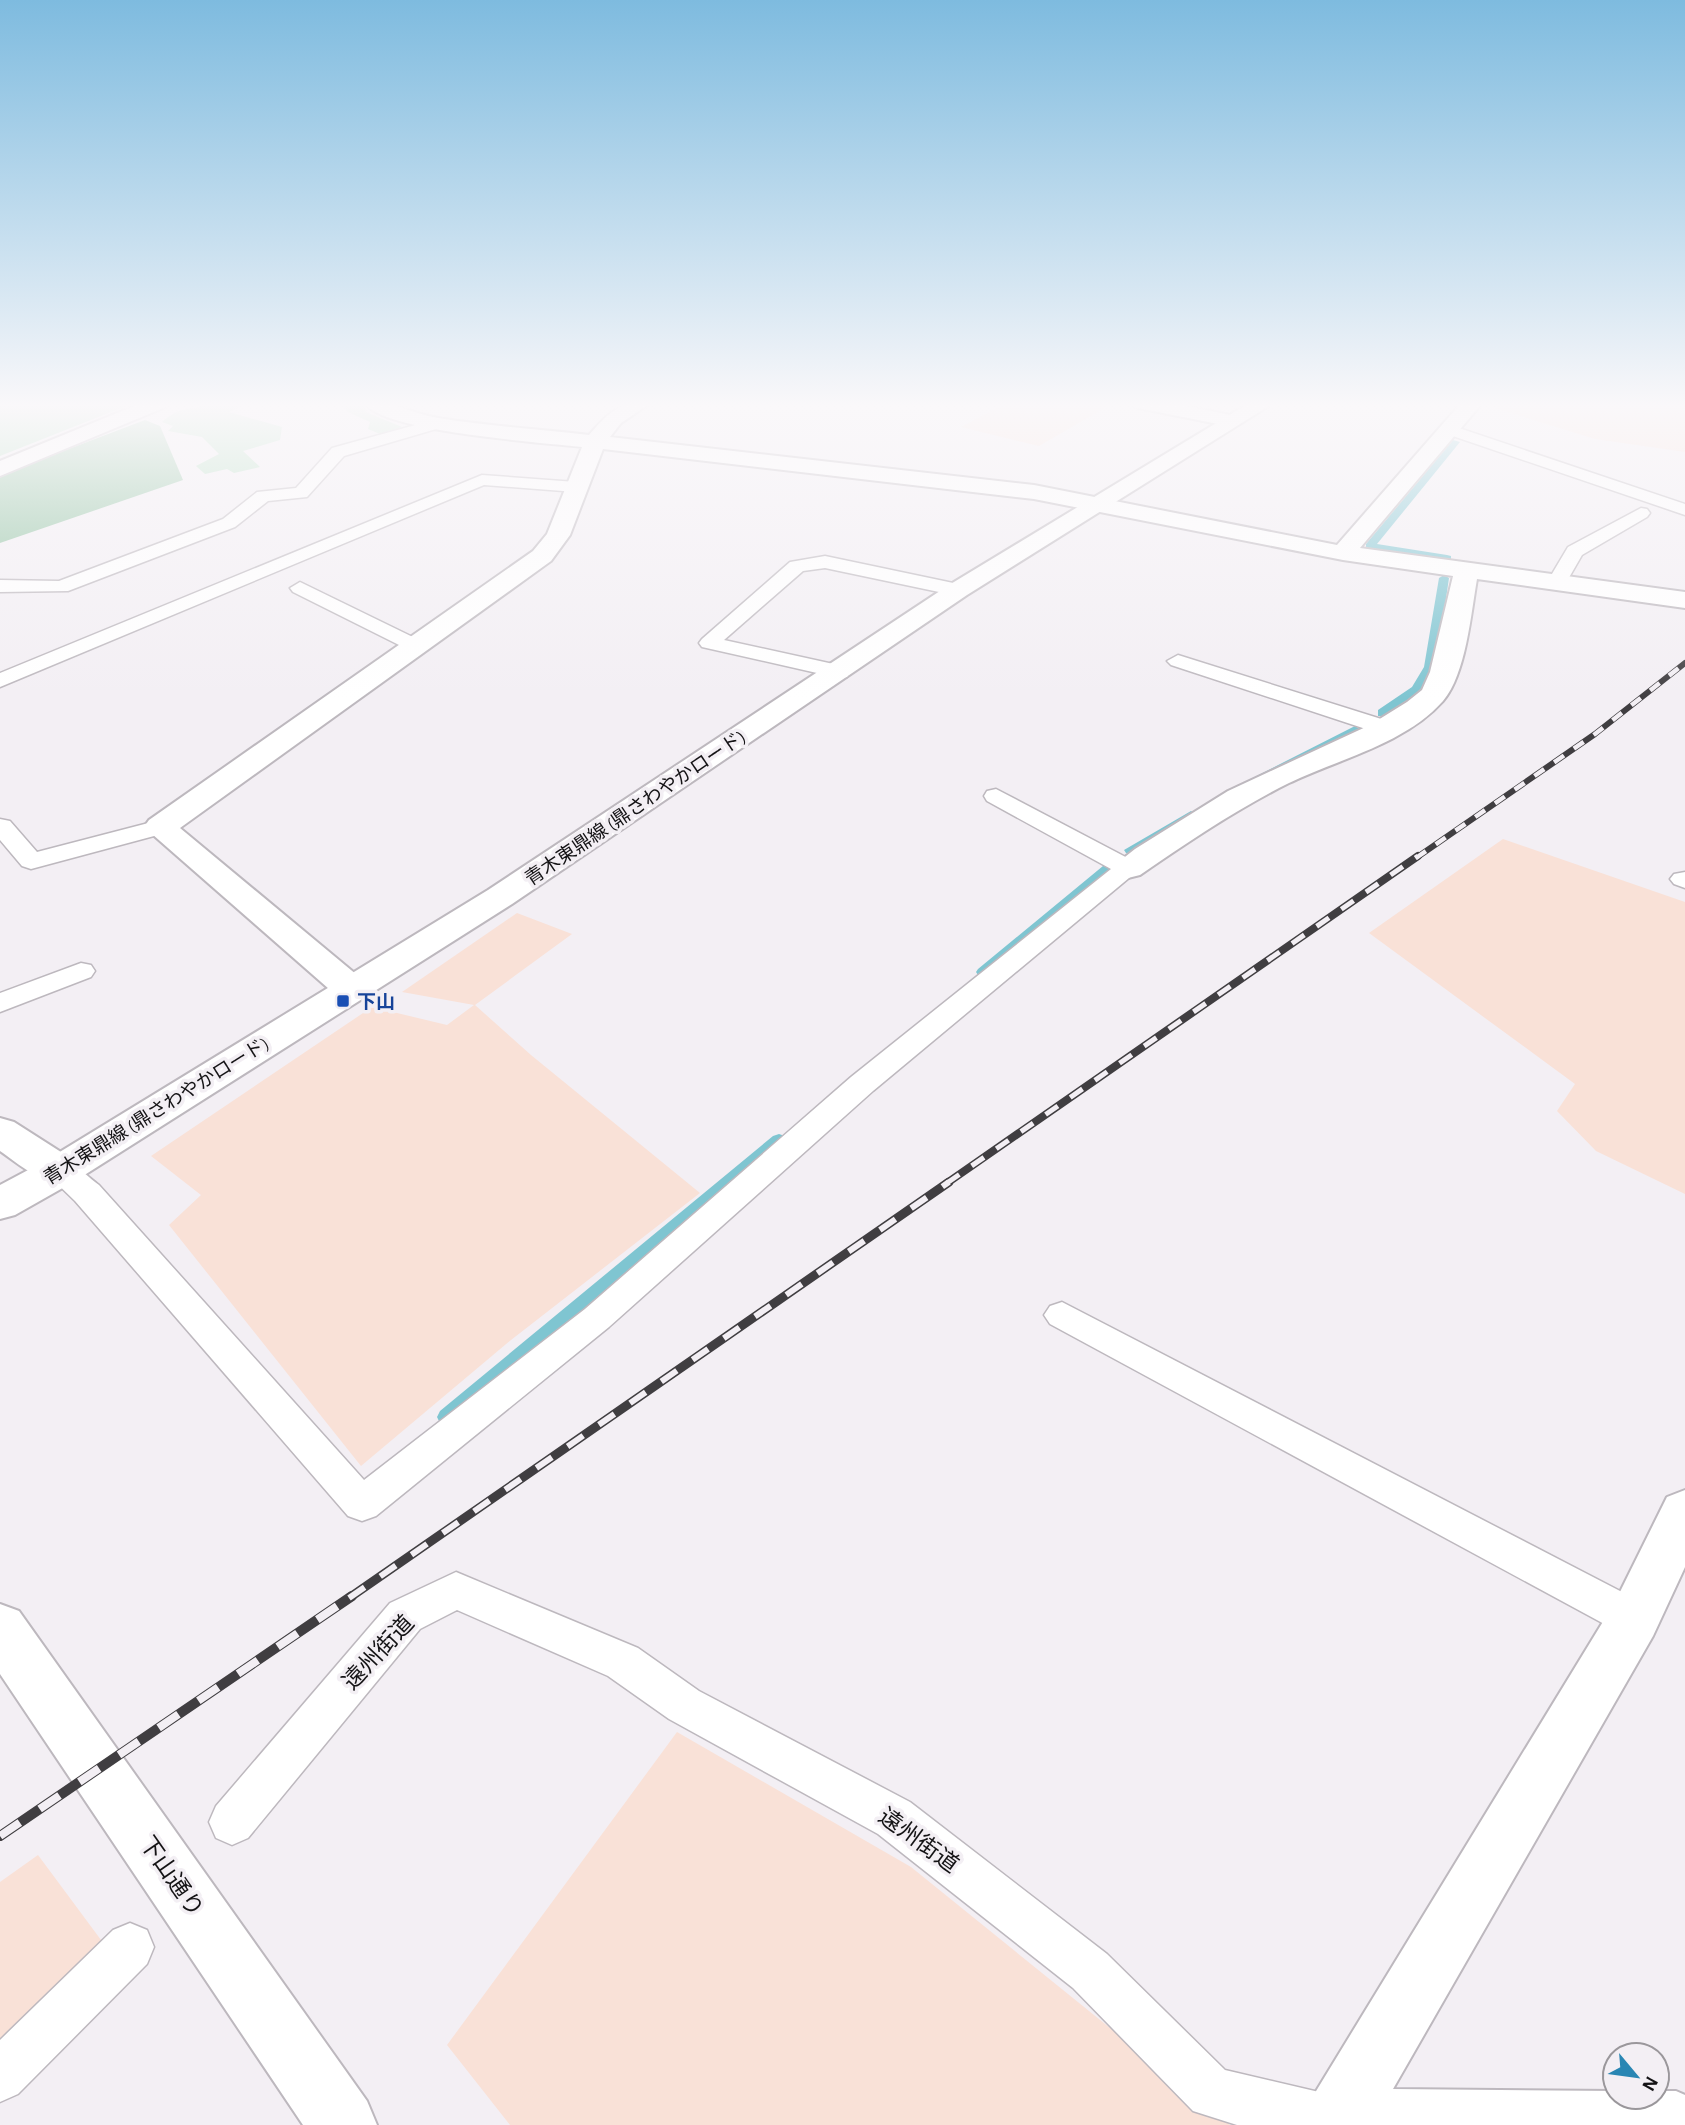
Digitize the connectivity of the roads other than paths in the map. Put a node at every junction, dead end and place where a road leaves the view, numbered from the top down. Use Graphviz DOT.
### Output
graph roads {
  1 [pos="256,501"];
  2 [pos="431,501"];
  3 [pos="571,501"];
  4 [pos="1083,501"];
  5 [pos="1103,501"];
  6 [pos="1388,501"];
  7 [pos="1659,501"];
  8 [pos="1098,504"];
  9 [pos="1685,510"];
  10 [pos="1642,513"];
  11 [pos="1343,553"];
  12 [pos="1466,572"];
  13 [pos="1556,584"];
  14 [pos="0,586"];
  15 [pos="300,588"];
  16 [pos="958,590"];
  17 [pos="1685,600"];
  18 [pos="416,646"];
  19 [pos="1178,661"];
  20 [pos="839,672"];
  21 [pos="0,681"];
  22 [pos="1386,728"];
  23 [pos="996,796"];
  24 [pos="1,826"];
  25 [pos="160,827"];
  26 [pos="1128,868"];
  27 [pos="81,971"];
  28 [pos="350,988"];
  29 [pos="0,1003"];
  30 [pos="0,1132"];
  31 [pos="60,1171"];
  32 [pos="0,1204"];
  33 [pos="1062,1315"];
  34 [pos="1685,1512"];
  35 [pos="1634,1619"];
  36 [pos="0,1628"];
  37 [pos="232,1822"];
  38 [pos="130,1947"];
  39 [pos="0,2076"];
  40 [pos="1335,2123"];
  41 [pos="343,2125"];
  42 [pos="1676,2125"];
  1 -- 14 [label="lane"];
  2 -- 21 [label="lane"];
  3 -- 18 [label="street"];
  4 -- 8 [label="street"];
  5 -- 8 [label="street, 青木東鼎線 (鼎さわやかロード)"];
  6 -- 11 [label="street"];
  7 -- 9 [label="lane"];
  8 -- 11 [label="street"];
  8 -- 16 [label="street, 青木東鼎線 (鼎さわやかロード)"];
  10 -- 13 [label="lane"];
  11 -- 12 [label="street"];
  12 -- 13 [label="street"];
  12 -- 22 [label="street"];
  13 -- 17 [label="street"];
  15 -- 18 [label="lane"];
  16 -- 20 [label="street, 青木東鼎線 (鼎さわやかロード)"];
  16 -- 20 [label="lane"];
  18 -- 25 [label="street"];
  19 -- 22 [label="lane"];
  20 -- 28 [label="street, 青木東鼎線 (鼎さわやかロード)"];
  22 -- 26 [label="street"];
  23 -- 26 [label="lane"];
  24 -- 25 [label="lane"];
  25 -- 28 [label="street"];
  26 -- 31 [label="lane"];
  27 -- 29 [label="lane"];
  28 -- 31 [label="street, 青木東鼎線 (鼎さわやかロード)"];
  30 -- 31 [label="street"];
  31 -- 32 [label="street, 青木東鼎線 (鼎さわやかロード)"];
  33 -- 35 [label="lane"];
  34 -- 35 [label="street"];
  35 -- 40 [label="street"];
  36 -- 41 [label="street, 下山通り"];
  37 -- 40 [label="lane, 遠州街道"];
  38 -- 39 [label="lane"];
  40 -- 42 [label="street, 遠州街道"];
}
